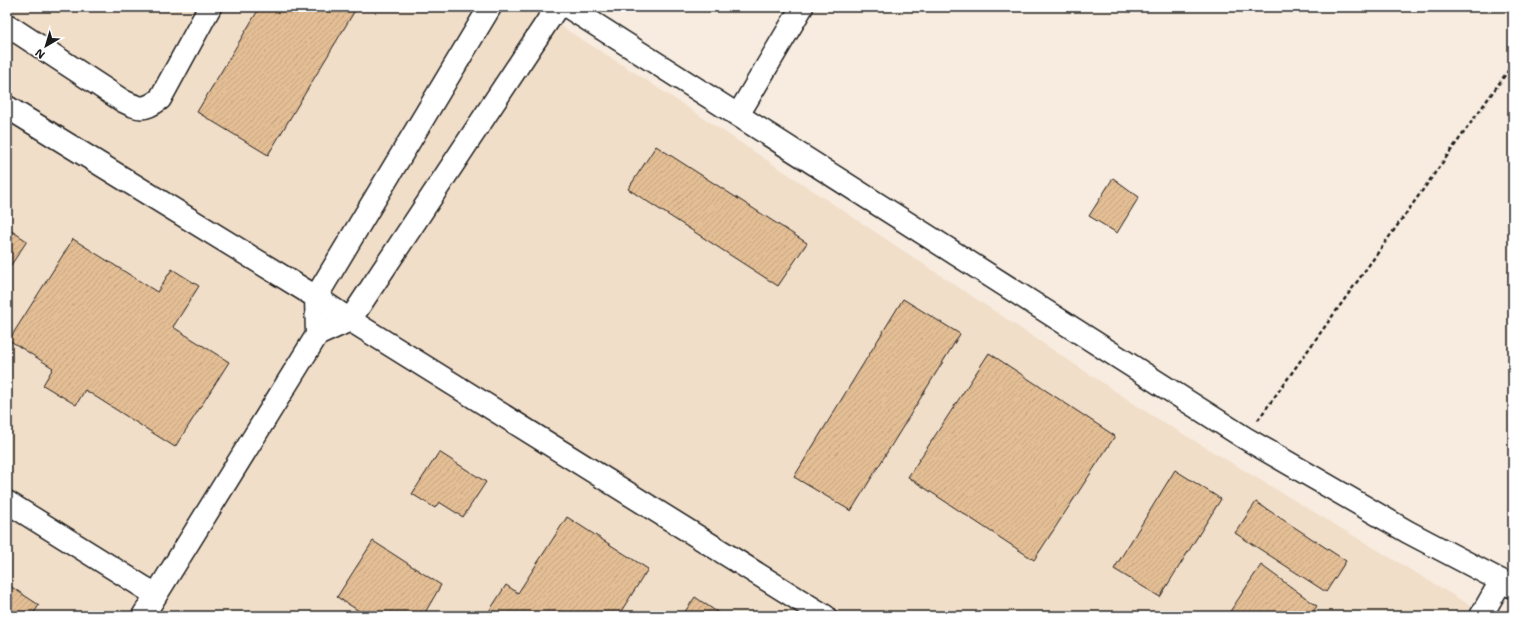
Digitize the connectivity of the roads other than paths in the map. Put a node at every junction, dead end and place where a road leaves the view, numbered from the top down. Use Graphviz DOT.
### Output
graph roads {
  1 [pos="210,7"];
  2 [pos="490,7"];
  3 [pos="556,7"];
  4 [pos="568,7"];
  5 [pos="802,7"];
  6 [pos="7,25"];
  7 [pos="7,107"];
  8 [pos="738,115"];
  9 [pos="316,297"];
  10 [pos="350,320"];
  11 [pos="317,335"];
  12 [pos="7,502"];
  13 [pos="1507,584"];
  14 [pos="156,595"];
  15 [pos="143,616"];
  16 [pos="824,616"];
  17 [pos="1481,616"];
  1 -- 6 [label="main road"];
  2 -- 9 [label="main road"];
  3 -- 10 [label="main road"];
  4 -- 8 [label="main road"];
  5 -- 8 [label="main road"];
  7 -- 9 [label="main road"];
  8 -- 13 [label="main road"];
  9 -- 10 [label="main road"];
  9 -- 11 [label="main road"];
  10 -- 11 [label="main road"];
  10 -- 16 [label="main road"];
  11 -- 14 [label="main road"];
  12 -- 14 [label="main road"];
  13 -- 17 [label="main road"];
  14 -- 15 [label="main road"];
}
